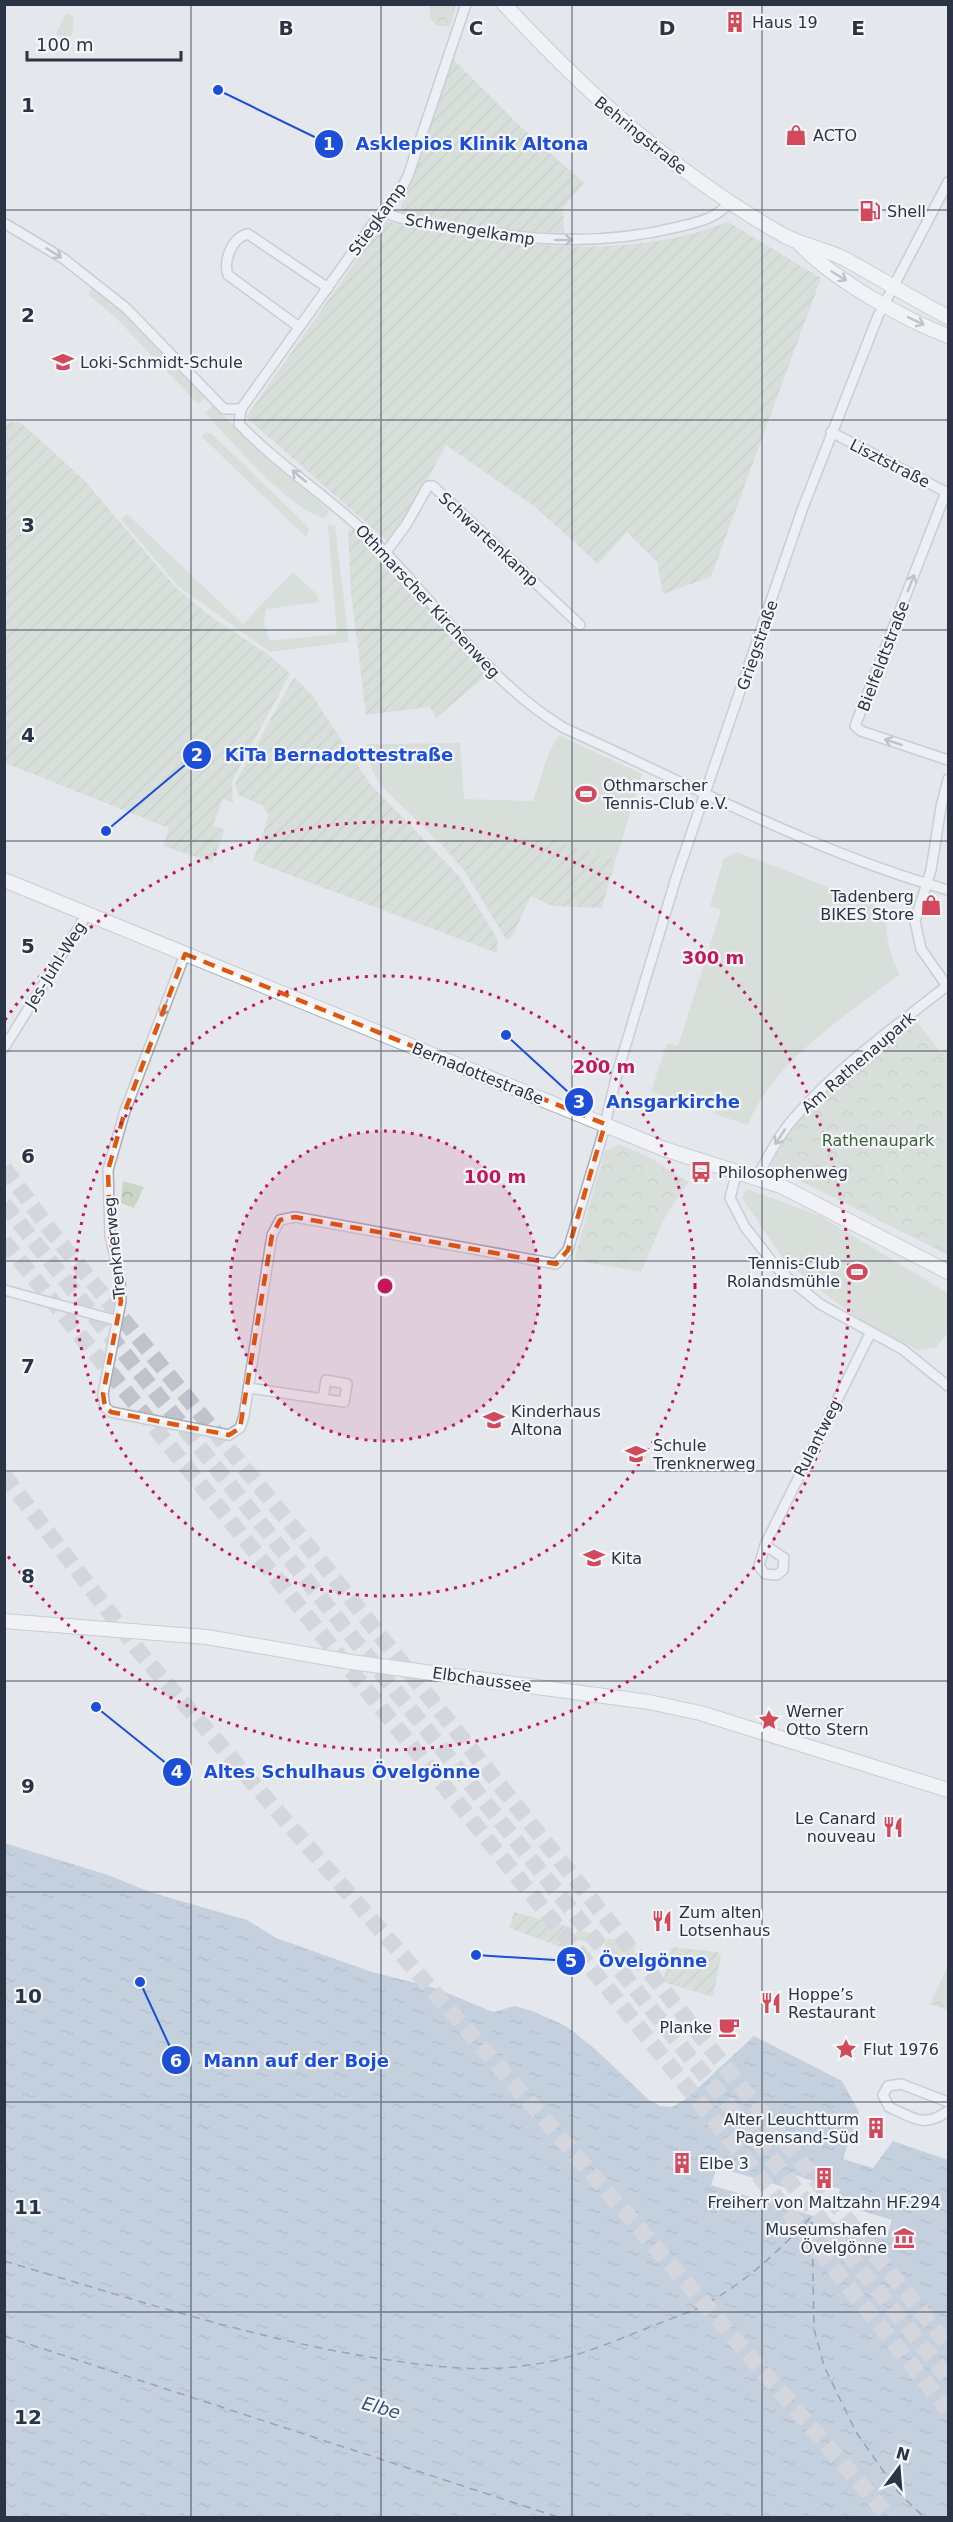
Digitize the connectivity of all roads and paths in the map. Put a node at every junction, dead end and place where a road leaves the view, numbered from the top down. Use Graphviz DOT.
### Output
graph roads {
  1 [pos="466,4"];
  2 [pos="504,4"];
  3 [pos="948,182"];
  4 [pos="730,202"];
  5 [pos="383,211"];
  6 [pos="4,223"];
  7 [pos="797,242"];
  8 [pos="893,287"];
  9 [pos="328,288"];
  10 [pos="884,304"];
  11 [pos="948,317"];
  12 [pos="299,327"];
  13 [pos="948,336"];
  14 [pos="241,409"];
  15 [pos="831,432"];
  16 [pos="947,492"];
  17 [pos="386,552"];
  18 [pos="580,625"];
  19 [pos="948,760"];
  20 [pos="948,779"];
  21 [pos="707,792"];
  22 [pos="4,880"];
  23 [pos="927,884"];
  24 [pos="948,890"];
  25 [pos="87,914"];
  26 [pos="186,954"];
  27 [pos="948,985"];
  28 [pos="4,1048"];
  29 [pos="605,1124"];
  30 [pos="736,1171"];
  31 [pos="757,1177"];
  32 [pos="948,1272"];
  33 [pos="4,1290"];
  34 [pos="115,1320"];
  35 [pos="871,1332"];
  36 [pos="948,1386"];
  37 [pos="249,1388"];
  38 [pos="323,1399"];
  39 [pos="765,1545"];
  40 [pos="4,1621"];
  41 [pos="948,1790"];
  42 [pos="948,2102"];
  43 [pos="948,2111"];
  1 -- 5 [label="street, Stiegkamp"];
  2 -- 4 [label="main road, Behringstraße"];
  3 -- 8 [label="street, Griegstraße"];
  5 -- 4 [label="street, Schwengelkamp, one-way"];
  4 -- 7 [label="main road, Behringstraße"];
  5 -- 9 [label="street, Stiegkamp"];
  6 -- 14 [label="street, one-way"];
  7 -- 8 [label="main road, Behringstraße"];
  7 -- 10 [label="main road, Behringstraße, one-way"];
  8 -- 10 [label="street, Griegstraße"];
  8 -- 11 [label="main road, Behringstraße"];
  9 -- 12 [label="street, Stiegkamp"];
  9 -- 12 [label="street"];
  10 -- 13 [label="main road, Behringstraße, one-way"];
  10 -- 15 [label="street, Griegstraße"];
  12 -- 14 [label="street, Stiegkamp"];
  17 -- 14 [label="street, Othmarscher Kirchenweg, one-way"];
  15 -- 16 [label="street, Lisztstraße"];
  15 -- 21 [label="street, Griegstraße"];
  19 -- 16 [label="street, Bielfeldtstraße, one-way"];
  17 -- 18 [label="street, Schwartenkamp"];
  17 -- 21 [label="street, Othmarscher Kirchenweg"];
  20 -- 23 [label="street"];
  21 -- 23 [label="street, Othmarscher Kirchenweg"];
  21 -- 29 [label="street, Griegstraße"];
  22 -- 25 [label="main road, Bernadottestraße"];
  23 -- 24 [label="street, Othmarscher Kirchenweg"];
  23 -- 27 [label="street"];
  25 -- 26 [label="main road, Bernadottestraße"];
  25 -- 28 [label="street, Jes-Juhl-Weg"];
  26 -- 29 [label="main road, Bernadottestraße"];
  26 -- 34 [label="street, Trenknerweg, one-way"];
  27 -- 31 [label="street, Am Rathenaupark, one-way"];
  29 -- 30 [label="main road, Bernadottestraße"];
  29 -- 37 [label="street, Trenknerweg"];
  30 -- 31 [label="main road, Bernadottestraße"];
  30 -- 35 [label="street"];
  31 -- 32 [label="main road, Bernadottestraße"];
  33 -- 34 [label="street"];
  34 -- 37 [label="street, Trenknerweg"];
  35 -- 36 [label="street"];
  35 -- 39 [label="street, Rulantweg"];
  37 -- 38 [label="street"];
  40 -- 41 [label="main road, Elbchaussee"];
  42 -- 43 [label="street"];
}
